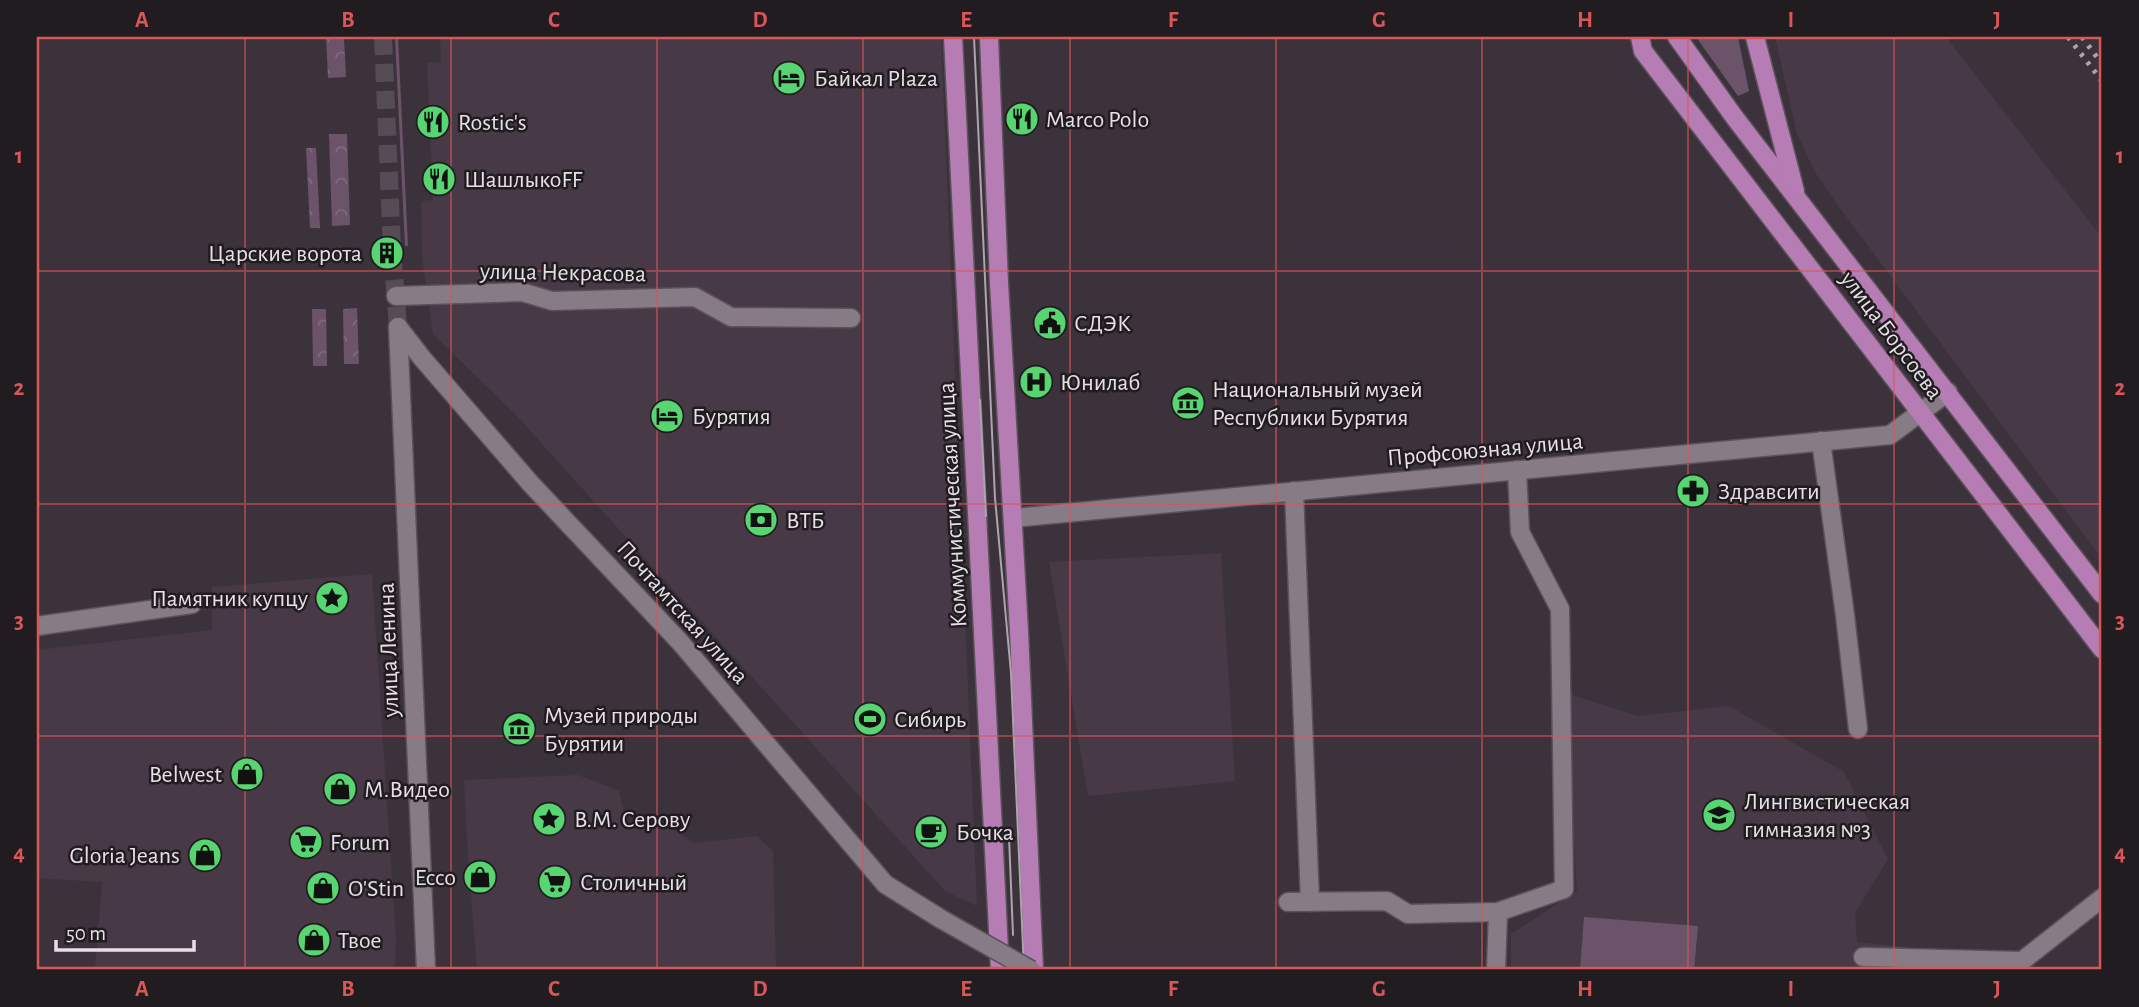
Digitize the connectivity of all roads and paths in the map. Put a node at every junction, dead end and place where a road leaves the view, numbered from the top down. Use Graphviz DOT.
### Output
graph roads {
  1 [pos="953,37"];
  2 [pos="989,37"];
  3 [pos="1677,37"];
  4 [pos="1755,37"];
  5 [pos="1638,41"];
  6 [pos="1797,198"];
  7 [pos="396,296"];
  8 [pos="851,318"];
  9 [pos="398,327"];
  10 [pos="1948,392"];
  11 [pos="1921,413"];
  12 [pos="1821,441"];
  13 [pos="1517,470"];
  14 [pos="1294,491"];
  15 [pos="1013,517"];
  16 [pos="2102,594"];
  17 [pos="192,604"];
  18 [pos="37,626"];
  19 [pos="2102,649"];
  20 [pos="1858,729"];
  21 [pos="2102,898"];
  22 [pos="1288,902"];
  23 [pos="1310,902"];
  24 [pos="1498,912"];
  25 [pos="1863,957"];
  26 [pos="426,970"];
  27 [pos="1000,970"];
  28 [pos="1033,970"];
  29 [pos="1496,970"];
  1 -- 27 [label="main road, Коммунистическая улица"];
  2 -- 15 [label="main road"];
  3 -- 6 [label="main road, улица Борсоева"];
  4 -- 6 [label="main road"];
  5 -- 11 [label="main road, улица Борсоева"];
  6 -- 10 [label="main road, улица Борсоева"];
  7 -- 8 [label="street, улица Некрасова"];
  9 -- 26 [label="street, улица Ленина"];
  9 -- 28 [label="street, Почтамтская улица, bridge"];
  10 -- 11 [label="street, Профсоюзная улица"];
  10 -- 16 [label="main road, улица Борсоева"];
  11 -- 12 [label="street, Профсоюзная улица"];
  11 -- 19 [label="main road, улица Борсоева"];
  12 -- 13 [label="street, Профсоюзная улица"];
  12 -- 20 [label="street"];
  13 -- 14 [label="street, Профсоюзная улица"];
  13 -- 24 [label="street"];
  14 -- 15 [label="street, Профсоюзная улица"];
  14 -- 23 [label="street"];
  15 -- 28 [label="main road"];
  17 -- 18 [label="street"];
  21 -- 25 [label="street"];
  22 -- 23 [label="street"];
  23 -- 24 [label="street"];
  24 -- 29 [label="street"];
}
